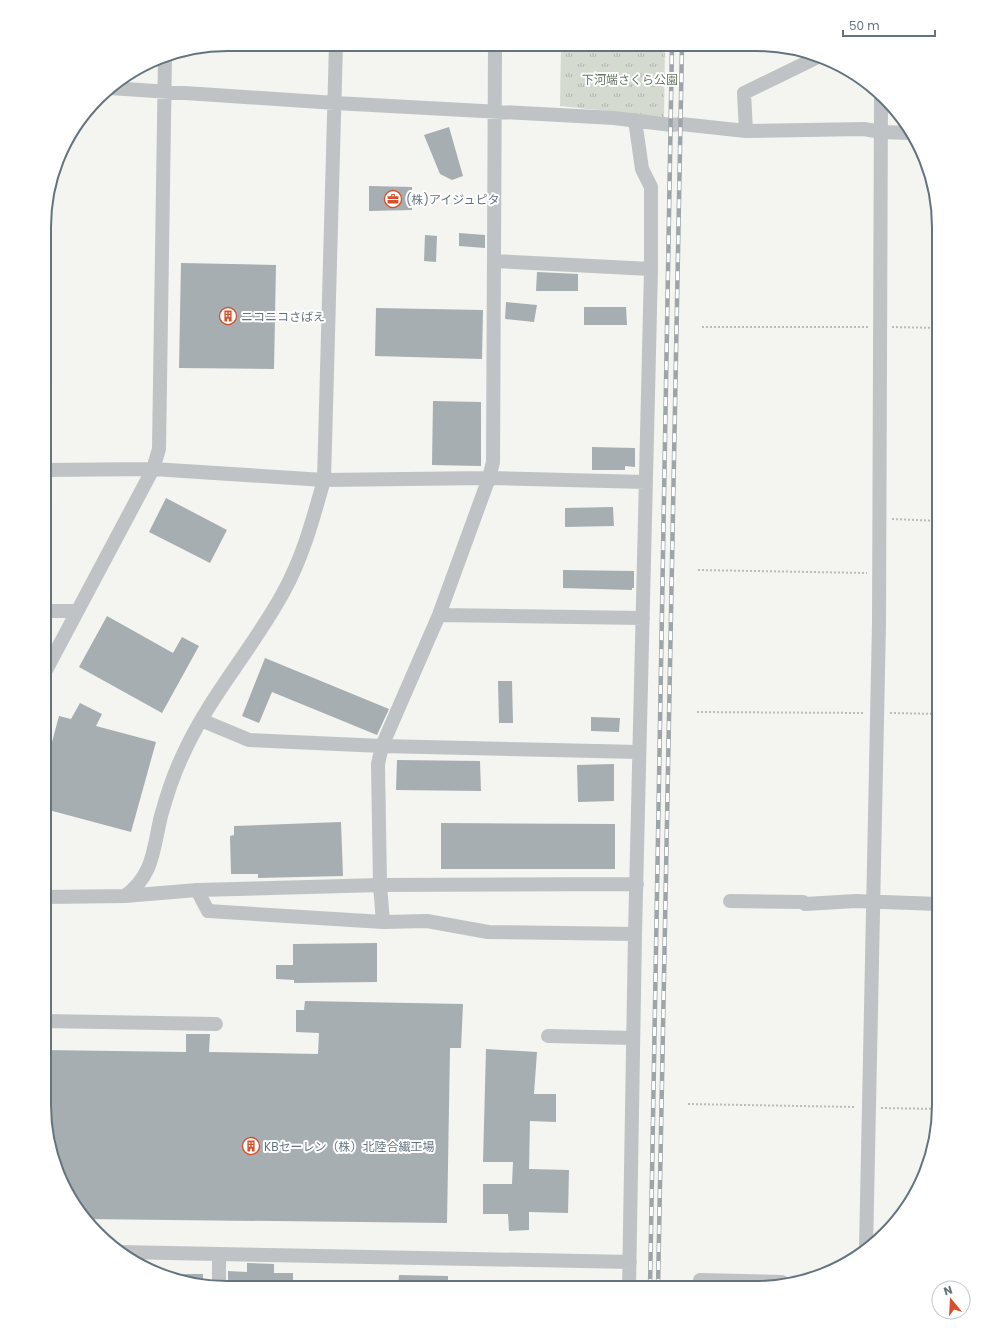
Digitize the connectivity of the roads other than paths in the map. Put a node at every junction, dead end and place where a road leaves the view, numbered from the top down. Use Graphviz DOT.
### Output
graph roads {
  1 [pos="336,51"];
  2 [pos="495,51"];
  3 [pos="812,60"];
  4 [pos="165,62"];
  5 [pos="119,88"];
  6 [pos="165,90"];
  7 [pos="335,103"];
  8 [pos="881,104"];
  9 [pos="495,110"];
  10 [pos="635,120"];
  11 [pos="746,131"];
  12 [pos="881,132"];
  13 [pos="904,133"];
  14 [pos="494,261"];
  15 [pos="651,269"];
  16 [pos="153,469"];
  17 [pos="51,470"];
  18 [pos="489,478"];
  19 [pos="324,480"];
  20 [pos="646,482"];
  21 [pos="51,611"];
  22 [pos="77,611"];
  23 [pos="439,615"];
  24 [pos="643,618"];
  25 [pos="51,661"];
  26 [pos="201,720"];
  27 [pos="382,746"];
  28 [pos="639,752"];
  29 [pos="636,884"];
  30 [pos="380,885"];
  31 [pos="197,890"];
  32 [pos="124,896"];
  33 [pos="51,897"];
  34 [pos="730,901"];
  35 [pos="873,902"];
  36 [pos="932,904"];
  37 [pos="383,922"];
  38 [pos="635,934"];
  39 [pos="51,1021"];
  40 [pos="216,1024"];
  41 [pos="548,1036"];
  42 [pos="633,1038"];
  43 [pos="866,1242"];
  44 [pos="131,1252"];
  45 [pos="219,1254"];
  46 [pos="630,1262"];
  47 [pos="700,1280"];
  48 [pos="219,1281"];
  49 [pos="629,1281"];
  50 [pos="741,1281"];
  1 -- 7 [label="street"];
  2 -- 9 [label="street"];
  3 -- 11 [label="street"];
  4 -- 6 [label="street"];
  5 -- 6 [label="street"];
  6 -- 7 [label="street"];
  6 -- 16 [label="street"];
  7 -- 9 [label="street"];
  7 -- 19 [label="street"];
  8 -- 12 [label="street"];
  9 -- 10 [label="street"];
  9 -- 14 [label="street"];
  10 -- 11 [label="street"];
  10 -- 15 [label="street"];
  11 -- 12 [label="street"];
  12 -- 13 [label="street"];
  12 -- 35 [label="street"];
  14 -- 15 [label="street"];
  14 -- 18 [label="street"];
  15 -- 20 [label="street"];
  16 -- 17 [label="street"];
  16 -- 19 [label="street"];
  16 -- 22 [label="street"];
  18 -- 19 [label="street"];
  18 -- 20 [label="street"];
  18 -- 23 [label="street"];
  19 -- 26 [label="street"];
  20 -- 24 [label="street"];
  21 -- 22 [label="street"];
  22 -- 25 [label="street"];
  23 -- 24 [label="street"];
  23 -- 27 [label="street"];
  24 -- 28 [label="street"];
  26 -- 27 [label="street"];
  26 -- 32 [label="street"];
  27 -- 28 [label="street"];
  27 -- 30 [label="street"];
  28 -- 29 [label="street"];
  29 -- 30 [label="street"];
  29 -- 38 [label="street"];
  30 -- 31 [label="street"];
  30 -- 37 [label="street"];
  31 -- 32 [label="street"];
  31 -- 37 [label="street"];
  32 -- 33 [label="street"];
  34 -- 35 [label="street"];
  35 -- 36 [label="street"];
  35 -- 43 [label="street"];
  37 -- 38 [label="street"];
  38 -- 42 [label="street"];
  39 -- 40 [label="street"];
  41 -- 42 [label="street"];
  42 -- 46 [label="street"];
  44 -- 45 [label="street"];
  45 -- 46 [label="street"];
  45 -- 48 [label="street"];
  46 -- 49 [label="street"];
  47 -- 50 [label="street"];
}
